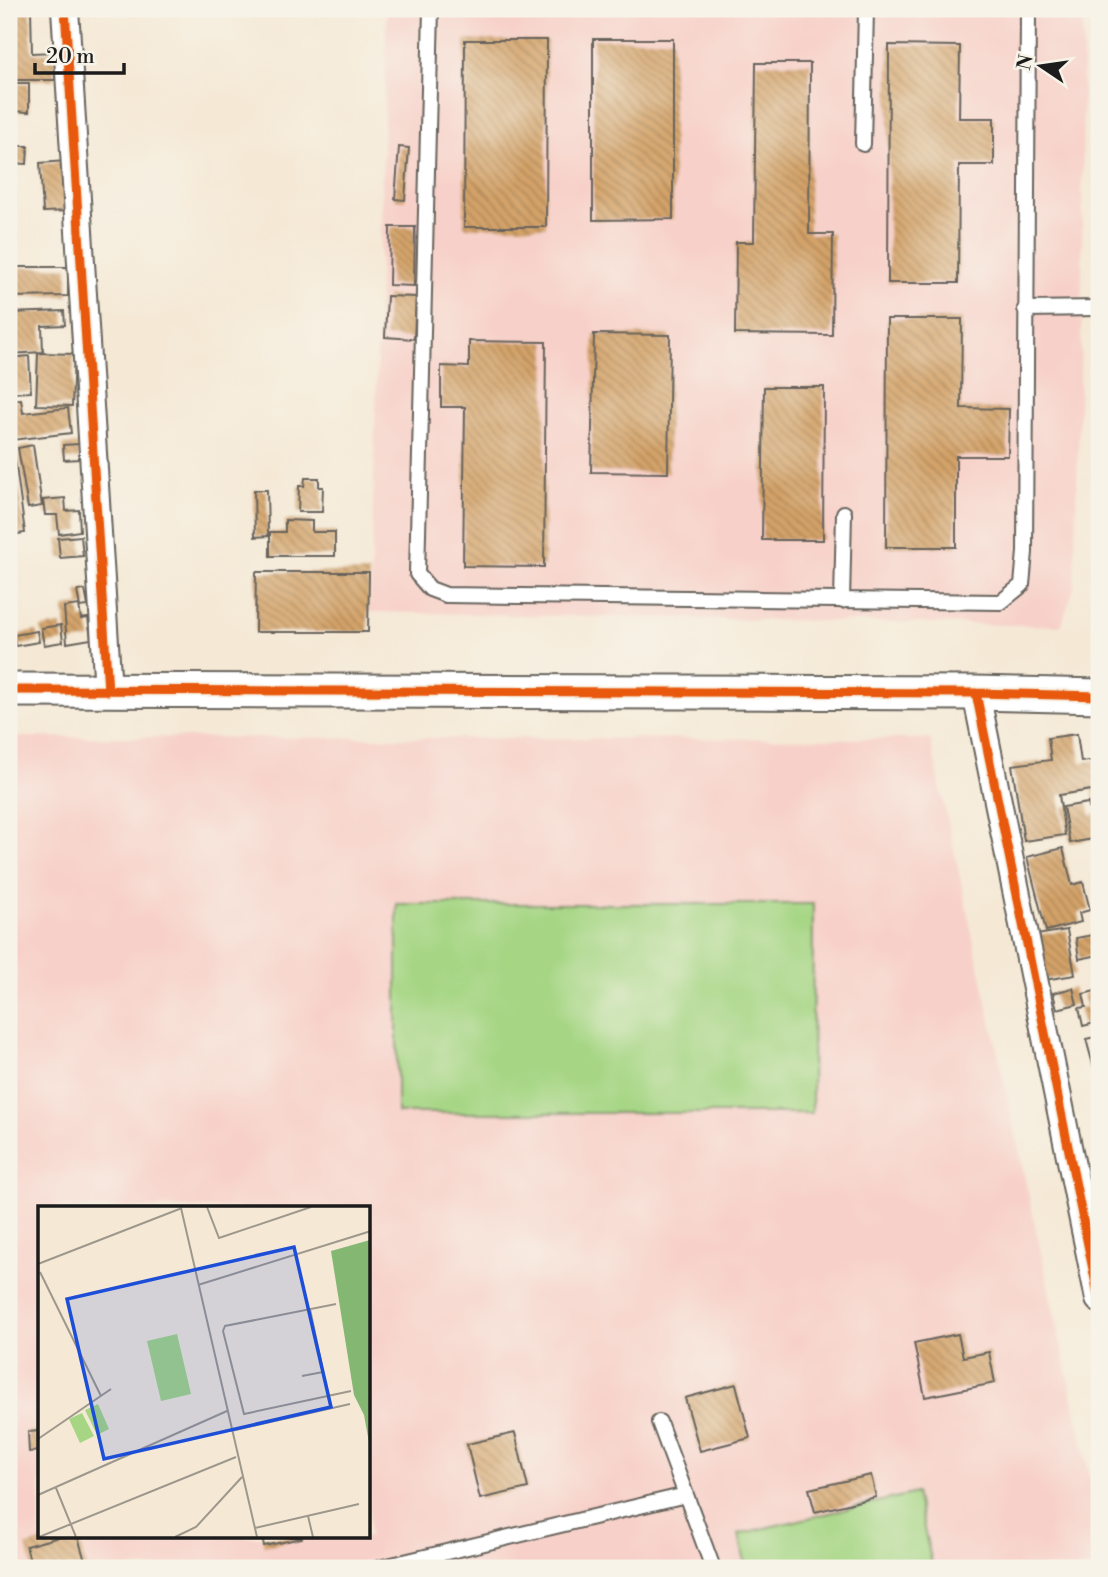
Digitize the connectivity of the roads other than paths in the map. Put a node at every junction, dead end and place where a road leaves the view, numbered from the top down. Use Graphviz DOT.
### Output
graph roads {
  1 [pos="65,9"];
  2 [pos="431,9"];
  3 [pos="866,9"];
  4 [pos="1028,9"];
  5 [pos="863,144"];
  6 [pos="1099,308"];
  7 [pos="1025,309"];
  8 [pos="844,513"];
  9 [pos="842,601"];
  10 [pos="9,690"];
  11 [pos="108,691"];
  12 [pos="976,693"];
  13 [pos="1099,696"];
  14 [pos="1099,1299"];
  15 [pos="659,1422"];
  16 [pos="686,1495"];
  17 [pos="379,1568"];
  18 [pos="713,1568"];
  1 -- 11 [label="street"];
  2 -- 9 [label="lane"];
  3 -- 5 [label="lane"];
  4 -- 7 [label="lane"];
  6 -- 7 [label="lane"];
  7 -- 9 [label="lane"];
  8 -- 9 [label="lane"];
  10 -- 11 [label="street"];
  11 -- 12 [label="street"];
  12 -- 13 [label="street"];
  12 -- 14 [label="street"];
  15 -- 16 [label="lane"];
  16 -- 17 [label="lane"];
  16 -- 18 [label="lane"];
}
